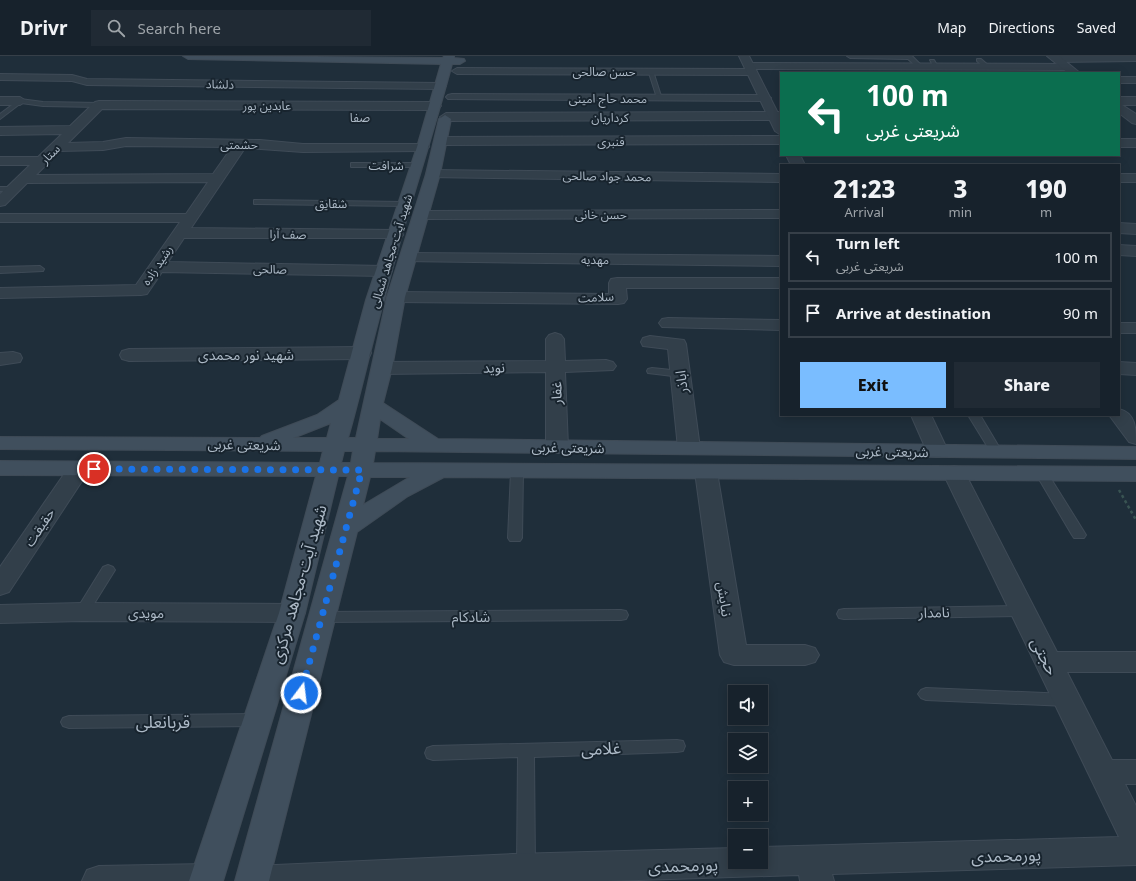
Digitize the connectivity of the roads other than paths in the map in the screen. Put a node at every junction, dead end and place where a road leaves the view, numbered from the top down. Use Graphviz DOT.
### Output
graph roads {
  1 [pos="188,56"];
  2 [pos="850,56"];
  3 [pos="233,57"];
  4 [pos="1054,57"];
  5 [pos="1136,58"];
  6 [pos="531,60"];
  7 [pos="561,60"];
  8 [pos="455,61"];
  9 [pos="478,61"];
  10 [pos="748,64"];
  11 [pos="919,66"];
  12 [pos="1071,70"];
  13 [pos="557,71"];
  14 [pos="650,72"];
  15 [pos="0,77"];
  16 [pos="1120,80"];
  17 [pos="1136,80"];
  18 [pos="774,90"];
  19 [pos="446,92"];
  20 [pos="763,94"];
  21 [pos="660,98"];
  22 [pos="0,101"];
  23 [pos="20,101"];
  24 [pos="1120,101"];
  25 [pos="1136,101"];
  26 [pos="99,105"];
  27 [pos="1120,108"];
  28 [pos="438,113"];
  29 [pos="777,116"];
  30 [pos="0,117"];
  31 [pos="288,117"];
  32 [pos="1128,117"];
  33 [pos="780,127"];
  34 [pos="73,130"];
  35 [pos="0,131"];
  36 [pos="780,140"];
  37 [pos="441,141"];
  38 [pos="1120,143"];
  39 [pos="1136,143"];
  40 [pos="240,145"];
  41 [pos="56,148"];
  42 [pos="423,148"];
  43 [pos="0,161"];
  44 [pos="42,161"];
  45 [pos="354,165"];
  46 [pos="417,165"];
  47 [pos="433,174"];
  48 [pos="217,178"];
  49 [pos="780,178"];
  50 [pos="1120,178"];
  51 [pos="1136,178"];
  52 [pos="24,179"];
  53 [pos="3,197"];
  54 [pos="257,202"];
  55 [pos="405,204"];
  56 [pos="780,214"];
  57 [pos="422,215"];
  58 [pos="0,218"];
  59 [pos="190,218"];
  60 [pos="1120,228"];
  61 [pos="1136,229"];
  62 [pos="180,233"];
  63 [pos="395,235"];
  64 [pos="1120,250"];
  65 [pos="1136,251"];
  66 [pos="409,258"];
  67 [pos="780,261"];
  68 [pos="156,267"];
  69 [pos="40,269"];
  70 [pos="0,270"];
  71 [pos="384,271"];
  72 [pos="780,283"];
  73 [pos="0,292"];
  74 [pos="396,298"];
  75 [pos="668,323"];
  76 [pos="780,325"];
  77 [pos="1120,328"];
  78 [pos="1136,328"];
  79 [pos="555,339"];
  80 [pos="650,342"];
  81 [pos="362,353"];
  82 [pos="129,355"];
  83 [pos="606,366"];
  84 [pos="555,367"];
  85 [pos="1120,368"];
  86 [pos="1136,369"];
  87 [pos="652,371"];
  88 [pos="680,374"];
  89 [pos="377,386"];
  90 [pos="350,395"];
  91 [pos="921,416"];
  92 [pos="975,416"];
  93 [pos="1120,416"];
  94 [pos="1136,438"];
  95 [pos="0,443"];
  96 [pos="259,444"];
  97 [pos="433,446"];
  98 [pos="557,447"];
  99 [pos="689,448"];
  100 [pos="937,451"];
  101 [pos="996,452"];
  102 [pos="1136,453"];
  103 [pos="333,458"];
  104 [pos="364,458"];
  105 [pos="0,468"];
  106 [pos="78,469"];
  107 [pos="251,469"];
  108 [pos="446,470"];
  109 [pos="517,471"];
  110 [pos="706,472"];
  111 [pos="954,474"];
  112 [pos="1042,474"];
  113 [pos="1136,474"];
  114 [pos="346,528"];
  115 [pos="1079,535"];
  116 [pos="515,538"];
  117 [pos="108,570"];
  118 [pos="0,586"];
  119 [pos="1023,611"];
  120 [pos="82,612"];
  121 [pos="292,613"];
  122 [pos="0,614"];
  123 [pos="844,614"];
  124 [pos="621,615"];
  125 [pos="322,617"];
  126 [pos="805,655"];
  127 [pos="1048,662"];
  128 [pos="1136,662"];
  129 [pos="926,694"];
  130 [pos="1067,700"];
  131 [pos="257,720"];
  132 [pos="69,722"];
  133 [pos="677,746"];
  134 [pos="526,750"];
  135 [pos="433,753"];
  136 [pos="1103,772"];
  137 [pos="1136,772"];
  138 [pos="1136,838"];
  139 [pos="1136,851"];
  140 [pos="526,869"];
  141 [pos="815,871"];
  142 [pos="206,880"];
  143 [pos="100,881"];
  144 [pos="252,881"];
  1 -- 3 [label="main road"];
  2 -- 11 [label="lane"];
  3 -- 8 [label="main road"];
  4 -- 5 [label="street"];
  4 -- 12 [label="street"];
  6 -- 9 [label="street"];
  7 -- 13 [label="street"];
  8 -- 13 [label="street, حسن صالحی"];
  8 -- 19 [label="main road, شهید آیت-مجاهد شمالی"];
  10 -- 11 [label="street, حسن صالحی"];
  10 -- 14 [label="street, حسن صالحی"];
  10 -- 20 [label="street"];
  11 -- 12 [label="street, حسن صالحی"];
  13 -- 14 [label="street, حسن صالحی"];
  14 -- 21 [label="lane"];
  15 -- 19 [label="street, دلشاد"];
  16 -- 17 [label="street"];
  18 -- 20 [label="street, محمد حاج امینی"];
  19 -- 21 [label="street, محمد حاج امینی"];
  19 -- 28 [label="main road, شهید آیت-مجاهد شمالی"];
  20 -- 21 [label="street, محمد حاج امینی"];
  20 -- 29 [label="street"];
  22 -- 23 [label="street"];
  23 -- 26 [label="lane"];
  23 -- 30 [label="lane"];
  24 -- 25 [label="street"];
  26 -- 28 [label="street, عابدین پور"];
  26 -- 34 [label="street, ستار"];
  27 -- 32 [label="street"];
  28 -- 29 [label="street, کرداریان"];
  28 -- 31 [label="street, صفا"];
  28 -- 37 [label="main road, شهید آیت-مجاهد شمالی"];
  28 -- 42 [label="main road, شهید آیت-مجاهد شمالی"];
  29 -- 33 [label="street"];
  34 -- 35 [label="street"];
  34 -- 41 [label="street, ستار"];
  36 -- 37 [label="street, قنبری"];
  37 -- 47 [label="main road, شهید آیت-مجاهد شمالی"];
  38 -- 39 [label="street"];
  40 -- 41 [label="street, حشمتی"];
  40 -- 42 [label="street, حشمتی"];
  40 -- 48 [label="street, رشید زاده"];
  41 -- 44 [label="street, ستار"];
  42 -- 46 [label="main road, شهید آیت-مجاهد شمالی"];
  43 -- 44 [label="street"];
  44 -- 52 [label="street, ستار"];
  45 -- 46 [label="lane, شرافت"];
  46 -- 55 [label="main road, شهید آیت-مجاهد شمالی"];
  47 -- 49 [label="street, محمد جواد صالحی"];
  47 -- 57 [label="main road, شهید آیت-مجاهد شمالی"];
  48 -- 52 [label="street"];
  48 -- 59 [label="street, رشید زاده"];
  50 -- 51 [label="street"];
  52 -- 53 [label="street, ستار"];
  54 -- 55 [label="lane, شقایق"];
  55 -- 63 [label="main road, شهید آیت-مجاهد شمالی"];
  56 -- 57 [label="street, حسن خانی"];
  57 -- 66 [label="main road, شهید آیت-مجاهد شمالی"];
  58 -- 59 [label="street"];
  59 -- 62 [label="street, رشید زاده"];
  60 -- 61 [label="street"];
  62 -- 63 [label="street, صف آرا"];
  62 -- 68 [label="street, رشید زاده"];
  63 -- 71 [label="main road, شهید آیت-مجاهد شمالی"];
  64 -- 65 [label="street"];
  66 -- 67 [label="street, مهدیه"];
  66 -- 74 [label="main road, شهید آیت-مجاهد شمالی"];
  68 -- 71 [label="street, صالحی"];
  68 -- 73 [label="street, رشید زاده"];
  69 -- 70 [label="lane"];
  71 -- 81 [label="main road, شهید آیت-مجاهد شمالی"];
  72 -- 74 [label="street, سلامت"];
  74 -- 89 [label="main road, شهید آیت-مجاهد شمالی"];
  75 -- 76 [label="street"];
  77 -- 78 [label="street"];
  79 -- 84 [label="street, غفار"];
  80 -- 88 [label="street, اباذر"];
  81 -- 82 [label="street, شهید نور محمدی"];
  81 -- 90 [label="main road, شهید آیت-مجاهد شمالی"];
  83 -- 84 [label="street, نوید"];
  84 -- 89 [label="street, نوید"];
  84 -- 98 [label="street, غفار"];
  85 -- 86 [label="street"];
  87 -- 88 [label="lane"];
  88 -- 99 [label="street, اباذر"];
  89 -- 90 [label="main road"];
  89 -- 97 [label="main road"];
  89 -- 104 [label="main road, شهید آیت-مجاهد شمالی"];
  90 -- 96 [label="main road"];
  90 -- 103 [label="main road, شهید آیت-مجاهد شمالی"];
  91 -- 100 [label="street"];
  92 -- 101 [label="lane"];
  93 -- 94 [label="street"];
  95 -- 96 [label="main road, شریعتی غربی"];
  96 -- 103 [label="main road, شریعتی غربی"];
  96 -- 107 [label="main road"];
  97 -- 98 [label="main road, شریعتی غربی"];
  97 -- 104 [label="main road, شریعتی غربی"];
  98 -- 99 [label="main road, شریعتی غربی"];
  99 -- 100 [label="main road, شریعتی غربی"];
  100 -- 101 [label="main road, شریعتی غربی"];
  101 -- 102 [label="main road, شریعتی غربی"];
  103 -- 104 [label="main road, شریعتی غربی"];
  103 -- 107 [label="main road, شریعتی غربی"];
  103 -- 121 [label="main road, شهید آیت-مجاهد مرکزی"];
  104 -- 108 [label="main road, شریعتی غربی"];
  104 -- 114 [label="main road, شهید آیت-مجاهد مرکزی"];
  105 -- 106 [label="main road, شریعتی غربی"];
  106 -- 107 [label="main road, شریعتی غربی"];
  106 -- 118 [label="street, حقیقت"];
  108 -- 109 [label="main road, شریعتی غربی"];
  108 -- 114 [label="main road"];
  109 -- 110 [label="main road, شریعتی غربی"];
  109 -- 116 [label="lane"];
  110 -- 111 [label="main road, شریعتی غربی"];
  110 -- 126 [label="street, نیایش"];
  111 -- 112 [label="main road, شریعتی غربی"];
  111 -- 119 [label="street, حجتی"];
  112 -- 113 [label="main road, شریعتی غربی"];
  112 -- 115 [label="lane"];
  114 -- 125 [label="main road, شهید آیت-مجاهد مرکزی"];
  117 -- 120 [label="lane"];
  119 -- 123 [label="lane, نامدار"];
  119 -- 127 [label="street, حجتی"];
  120 -- 121 [label="street, مویدی"];
  120 -- 122 [label="street, مویدی"];
  121 -- 131 [label="main road, شهید آیت-مجاهد مرکزی"];
  124 -- 125 [label="lane, شادکام"];
  125 -- 144 [label="main road, شهید آیت-مجاهد مرکزی"];
  127 -- 128 [label="street"];
  127 -- 130 [label="street, حجتی"];
  129 -- 130 [label="lane"];
  130 -- 136 [label="street, حجتی"];
  131 -- 132 [label="lane, قربانعلی"];
  131 -- 142 [label="main road, شهید آیت-مجاهد مرکزی"];
  133 -- 134 [label="lane, غلامی"];
  134 -- 135 [label="lane, غلامی"];
  134 -- 140 [label="lane"];
  136 -- 137 [label="street"];
  136 -- 138 [label="street, حجتی"];
  139 -- 141 [label="street, پورمحمدی"];
  140 -- 141 [label="street, پورمحمدی"];
  140 -- 144 [label="street, پورمحمدی"];
  142 -- 143 [label="street"];
}
